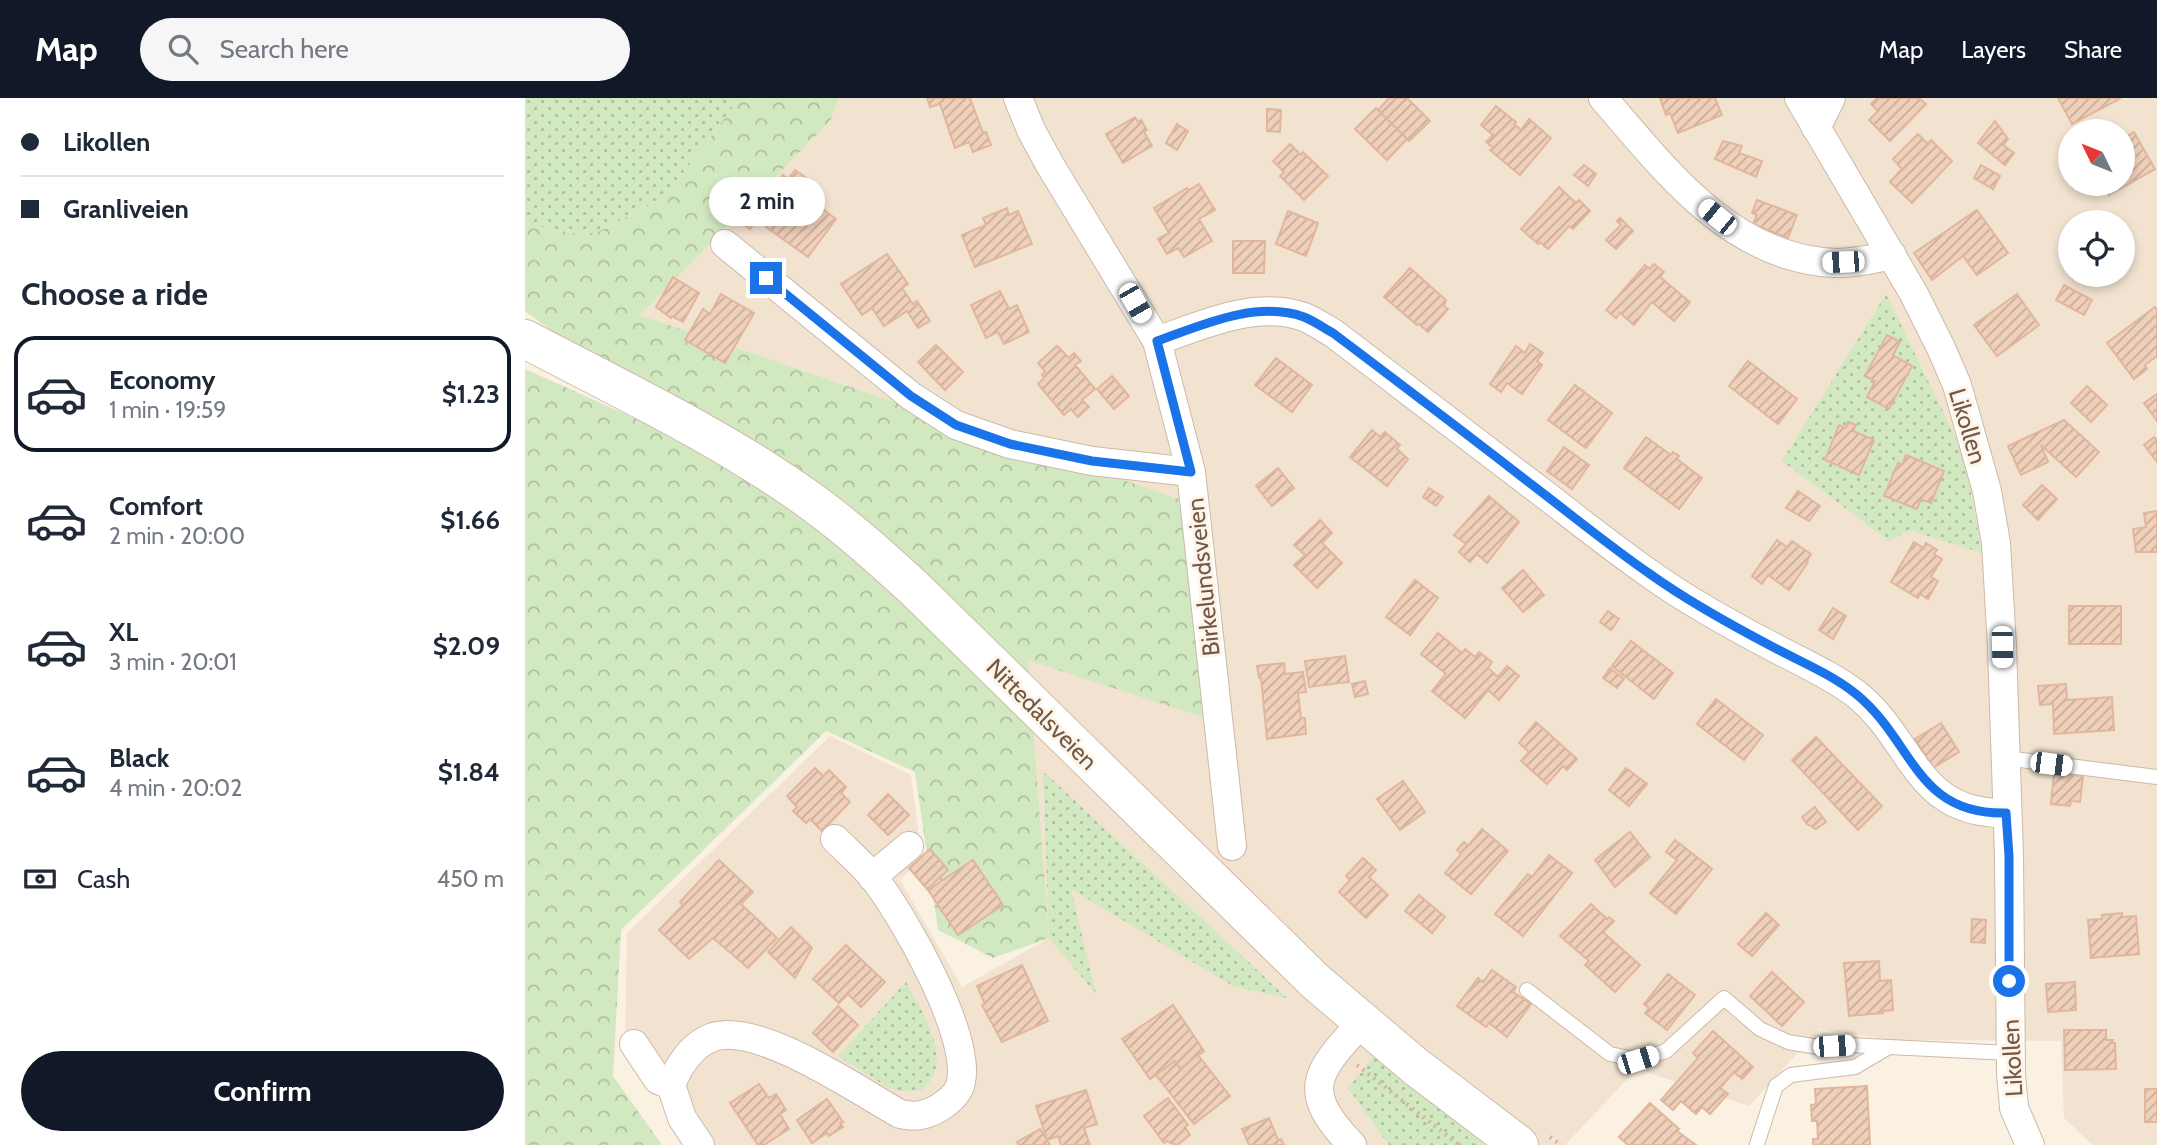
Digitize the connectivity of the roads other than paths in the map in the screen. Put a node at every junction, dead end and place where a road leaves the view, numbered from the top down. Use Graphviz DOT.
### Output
graph roads {
  1 [pos="1018,98"];
  2 [pos="1602,98"];
  3 [pos="1799,98"];
  4 [pos="1831,98"];
  5 [pos="1817,128"];
  6 [pos="725,244"];
  7 [pos="1892,255"];
  8 [pos="525,339"];
  9 [pos="1157,341"];
  10 [pos="1191,472"];
  11 [pos="2005,758"];
  12 [pos="2157,777"];
  13 [pos="2006,813"];
  14 [pos="835,839"];
  15 [pos="909,846"];
  16 [pos="1232,846"];
  17 [pos="873,877"];
  18 [pos="1527,990"];
  19 [pos="1362,1022"];
  20 [pos="634,1044"];
  21 [pos="1890,1047"];
  22 [pos="2010,1053"];
  23 [pos="671,1085"];
  24 [pos="1757,1144"];
  25 [pos="700,1145"];
  26 [pos="1352,1145"];
  27 [pos="1519,1145"];
  28 [pos="2030,1145"];
  1 -- 9 [label="street, Birkelundsveien"];
  2 -- 7 [label="street"];
  3 -- 5 [label="street, Likollen"];
  4 -- 5 [label="street"];
  5 -- 7 [label="street, Likollen"];
  6 -- 10 [label="street"];
  7 -- 11 [label="street, Likollen"];
  8 -- 19 [label="main road, Nittedalsveien"];
  9 -- 10 [label="street, Birkelundsveien"];
  9 -- 13 [label="street"];
  10 -- 16 [label="street, Birkelundsveien"];
  11 -- 12 [label="lane"];
  11 -- 13 [label="street, Likollen"];
  13 -- 22 [label="street, Likollen"];
  14 -- 17 [label="street"];
  15 -- 17 [label="street"];
  17 -- 23 [label="street"];
  18 -- 21 [label="lane"];
  19 -- 26 [label="street"];
  19 -- 27 [label="main road, Nittedalsveien"];
  20 -- 23 [label="street"];
  21 -- 22 [label="lane"];
  21 -- 24 [label="lane"];
  22 -- 28 [label="street, Likollen"];
  23 -- 25 [label="street"];
}
